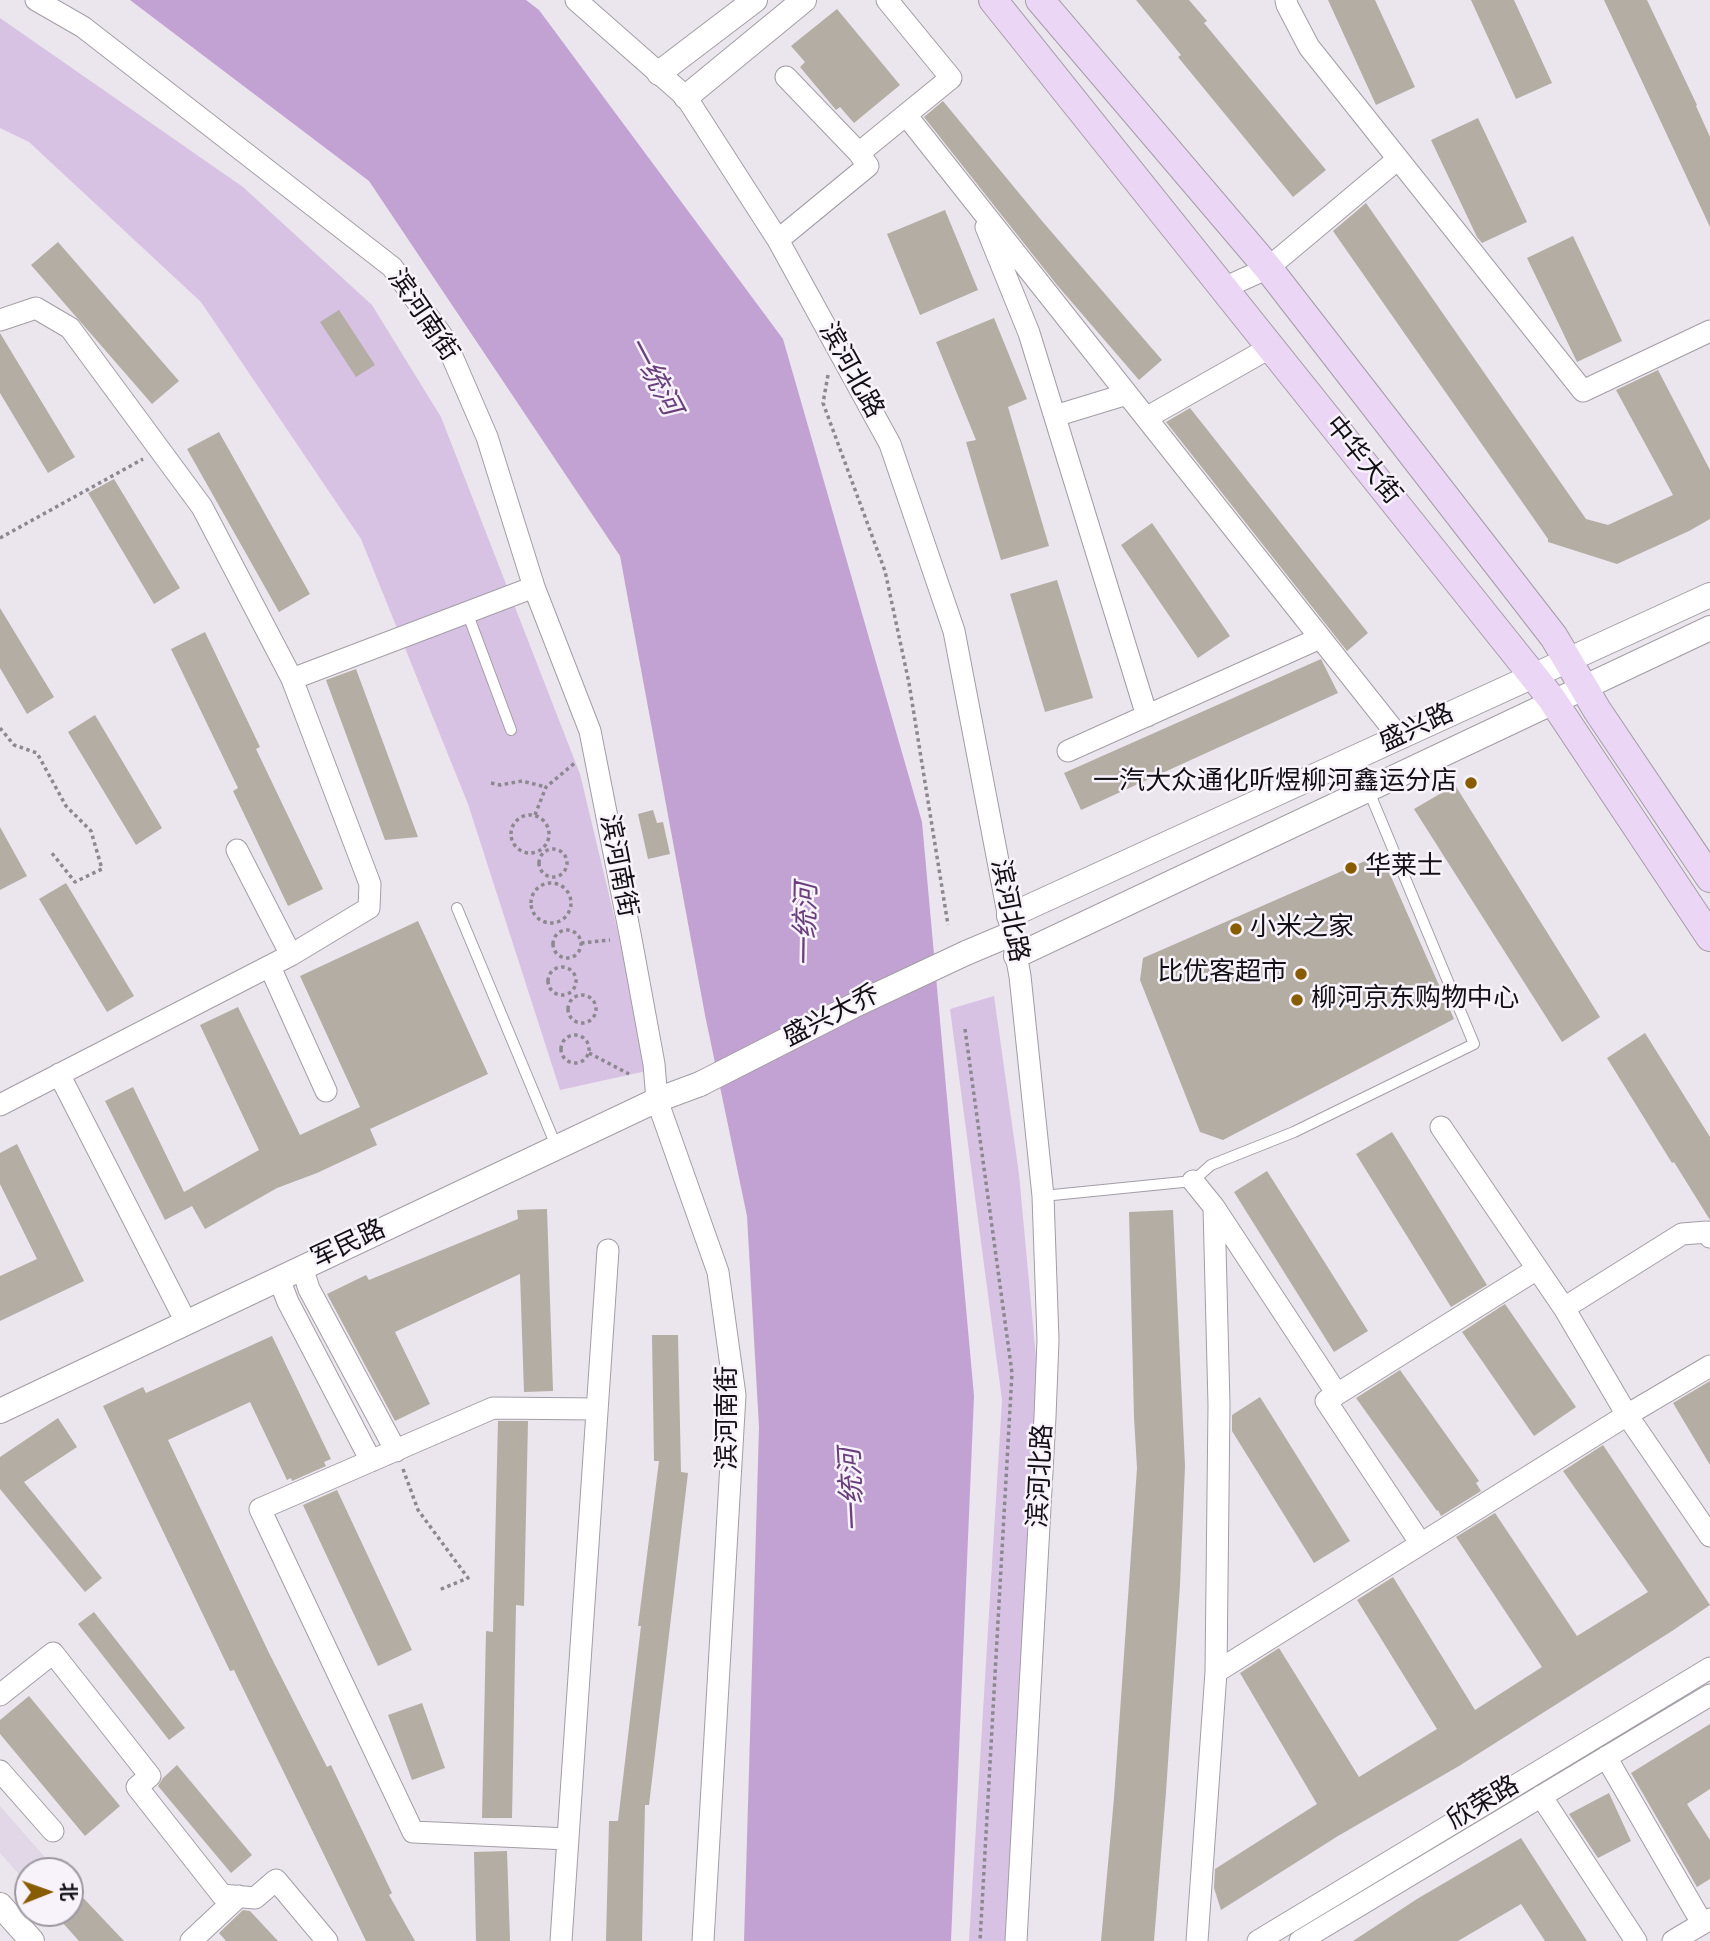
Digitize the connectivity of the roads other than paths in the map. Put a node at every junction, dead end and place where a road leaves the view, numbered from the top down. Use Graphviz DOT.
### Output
graph roads {
  1 [pos="36,0"];
  2 [pos="576,0"];
  3 [pos="755,0"];
  4 [pos="804,0"];
  5 [pos="887,0"];
  6 [pos="993,0"];
  7 [pos="1040,0"];
  8 [pos="1286,0"];
  9 [pos="659,72"];
  10 [pos="786,77"];
  11 [pos="686,97"];
  12 [pos="906,115"];
  13 [pos="859,153"];
  14 [pos="1398,159"];
  15 [pos="977,205"];
  16 [pos="778,240"];
  17 [pos="1268,268"];
  18 [pos="1224,288"];
  19 [pos="0,320"];
  20 [pos="1708,336"];
  21 [pos="1270,347"];
  22 [pos="1127,394"];
  23 [pos="1055,415"];
  24 [pos="1146,418"];
  25 [pos="534,587"];
  26 [pos="1710,595"];
  27 [pos="467,612"];
  28 [pos="1710,628"];
  29 [pos="1320,638"];
  30 [pos="1568,661"];
  31 [pos="1534,676"];
  32 [pos="292,679"];
  33 [pos="1585,687"];
  34 [pos="1554,702"];
  35 [pos="1147,716"];
  36 [pos="511,730"];
  37 [pos="1399,737"];
  38 [pos="1068,751"];
  39 [pos="1368,789"];
  40 [pos="237,850"];
  41 [pos="1710,878"];
  42 [pos="457,908"];
  43 [pos="1012,935"];
  44 [pos="1710,937"];
  45 [pos="292,956"];
  46 [pos="270,967"];
  47 [pos="59,1074"];
  48 [pos="700,1084"];
  49 [pos="326,1091"];
  50 [pos="657,1100"];
  51 [pos="0,1105"];
  52 [pos="1441,1127"];
  53 [pos="557,1148"];
  54 [pos="1193,1181"];
  55 [pos="1043,1196"];
  56 [pos="1214,1207"];
  57 [pos="1710,1237"];
  58 [pos="608,1250"];
  59 [pos="302,1268"];
  60 [pos="1537,1269"];
  61 [pos="279,1279"];
  62 [pos="1564,1308"];
  63 [pos="186,1322"];
  64 [pos="1710,1366"];
  65 [pos="1337,1394"];
  66 [pos="597,1409"];
  67 [pos="0,1410"];
  68 [pos="1628,1415"];
  69 [pos="396,1451"];
  70 [pos="371,1461"];
  71 [pos="1710,1536"];
  72 [pos="1421,1544"];
  73 [pos="1710,1668"];
  74 [pos="1216,1672"];
  75 [pos="0,1695"];
  76 [pos="1710,1695"];
  77 [pos="1606,1757"];
  78 [pos="0,1771"];
  79 [pos="1541,1796"];
  80 [pos="53,1830"];
  81 [pos="568,1839"];
  82 [pos="239,1896"];
  83 [pos="0,1905"];
  84 [pos="1706,1921"];
  85 [pos="32,1941"];
  86 [pos="191,1941"];
  87 [pos="327,1941"];
  88 [pos="561,1941"];
  89 [pos="703,1941"];
  90 [pos="1016,1941"];
  91 [pos="1198,1941"];
  92 [pos="1258,1941"];
  93 [pos="1300,1941"];
  94 [pos="1636,1941"];
  95 [pos="1673,1941"];
  1 -- 25 [label="street, 滨河南街"];
  2 -- 9 [label="street, 滨河北路"];
  3 -- 9 [label="street"];
  4 -- 11 [label="street"];
  5 -- 12 [label="street"];
  6 -- 18 [label="main road, 中华大街"];
  7 -- 17 [label="main road, 中华大街"];
  8 -- 14 [label="street"];
  9 -- 11 [label="street, 滨河北路"];
  10 -- 13 [label="street"];
  11 -- 16 [label="street, 滨河北路"];
  12 -- 13 [label="street"];
  12 -- 15 [label="street"];
  13 -- 16 [label="street"];
  14 -- 17 [label="street"];
  14 -- 20 [label="street"];
  15 -- 22 [label="street"];
  15 -- 23 [label="street"];
  16 -- 43 [label="street, 滨河北路"];
  17 -- 18 [label="street"];
  17 -- 30 [label="main road, 中华大街"];
  18 -- 21 [label="main road, 中华大街"];
  19 -- 32 [label="street"];
  21 -- 24 [label="street"];
  21 -- 31 [label="main road, 中华大街"];
  22 -- 23 [label="street"];
  22 -- 24 [label="street"];
  23 -- 35 [label="street"];
  24 -- 29 [label="street"];
  25 -- 27 [label="street"];
  25 -- 50 [label="street, 滨河南街"];
  26 -- 30 [label="street, 盛兴路"];
  27 -- 32 [label="street"];
  27 -- 36 [label="lane"];
  28 -- 33 [label="street, 盛兴路"];
  29 -- 35 [label="street"];
  29 -- 37 [label="street"];
  30 -- 31 [label="street, 盛兴路"];
  30 -- 33 [label="main road, 中华大街"];
  31 -- 34 [label="main road, 中华大街"];
  31 -- 37 [label="street, 盛兴路"];
  32 -- 45 [label="street"];
  33 -- 34 [label="street, 盛兴路"];
  33 -- 41 [label="main road, 中华大街"];
  34 -- 39 [label="street, 盛兴路"];
  34 -- 44 [label="main road, 中华大街"];
  35 -- 38 [label="street"];
  37 -- 43 [label="street, 盛兴路"];
  39 -- 43 [label="street, 盛兴路"];
  39 -- 54 [label="lane"];
  40 -- 45 [label="street"];
  42 -- 53 [label="lane"];
  43 -- 48 [label="street, 盛兴大乔, bridge"];
  43 -- 55 [label="street, 滨河北路"];
  45 -- 46 [label="street"];
  46 -- 47 [label="street"];
  46 -- 49 [label="street"];
  47 -- 51 [label="street"];
  47 -- 63 [label="street"];
  48 -- 50 [label="street, 军民路"];
  50 -- 53 [label="street, 军民路"];
  50 -- 89 [label="street, 滨河南街"];
  52 -- 60 [label="street"];
  53 -- 59 [label="street, 军民路"];
  54 -- 55 [label="lane"];
  54 -- 56 [label="street"];
  55 -- 90 [label="street, 滨河北路"];
  56 -- 65 [label="street"];
  56 -- 74 [label="street"];
  57 -- 62 [label="street"];
  58 -- 66 [label="street"];
  59 -- 61 [label="street, 军民路"];
  59 -- 69 [label="street"];
  60 -- 62 [label="street"];
  60 -- 65 [label="street"];
  61 -- 63 [label="street, 军民路"];
  61 -- 70 [label="street"];
  62 -- 68 [label="street"];
  63 -- 67 [label="street, 军民路"];
  64 -- 68 [label="street"];
  65 -- 72 [label="street"];
  66 -- 69 [label="street"];
  66 -- 81 [label="street"];
  68 -- 71 [label="street"];
  68 -- 72 [label="street"];
  69 -- 70 [label="street"];
  70 -- 81 [label="street"];
  72 -- 74 [label="street"];
  73 -- 92 [label="street, 欣荣路"];
  74 -- 91 [label="street"];
  75 -- 82 [label="street"];
  76 -- 77 [label="street, 欣荣路"];
  77 -- 79 [label="street, 欣荣路"];
  77 -- 84 [label="street"];
  78 -- 80 [label="street"];
  79 -- 93 [label="street, 欣荣路"];
  79 -- 94 [label="street"];
  81 -- 88 [label="street"];
  82 -- 86 [label="street"];
  82 -- 87 [label="street"];
  83 -- 85 [label="street"];
  84 -- 95 [label="street"];
}
